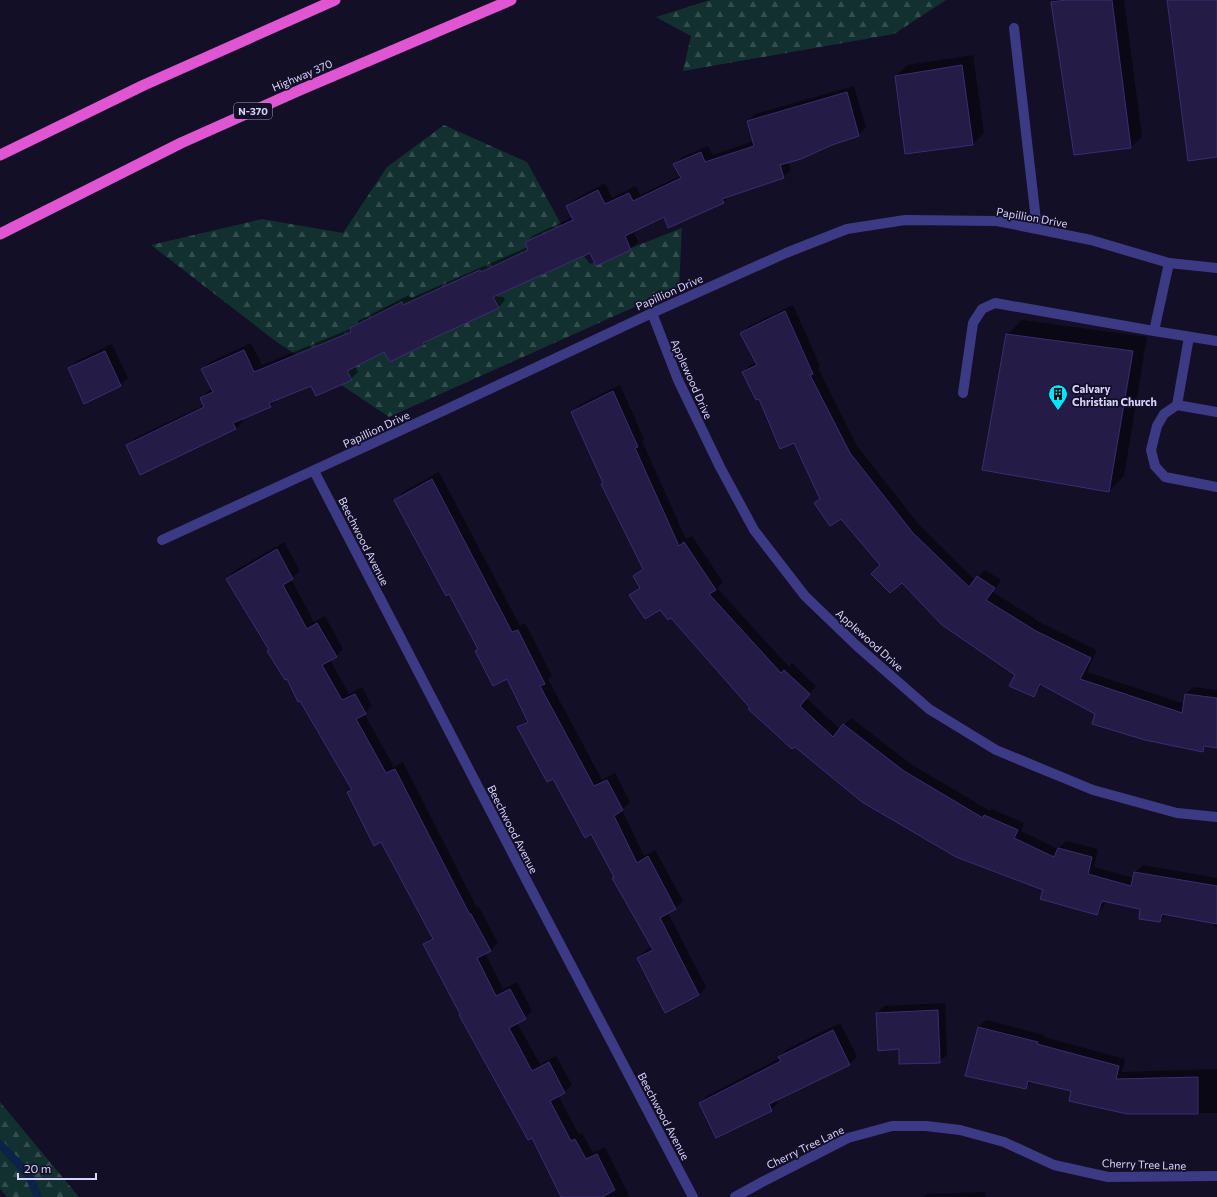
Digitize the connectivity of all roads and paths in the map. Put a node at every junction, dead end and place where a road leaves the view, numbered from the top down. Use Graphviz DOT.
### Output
graph roads {
  1 [pos="335,0"];
  2 [pos="511,0"];
  3 [pos="1014,28"];
  4 [pos="0,155"];
  5 [pos="1037,229"];
  6 [pos="0,234"];
  7 [pos="1169,263"];
  8 [pos="1217,268"];
  9 [pos="652,313"];
  10 [pos="1154,331"];
  11 [pos="1189,337"];
  12 [pos="1217,341"];
  13 [pos="963,393"];
  14 [pos="1177,405"];
  15 [pos="1217,412"];
  16 [pos="314,470"];
  17 [pos="1217,487"];
  18 [pos="162,540"];
  19 [pos="1217,817"];
  20 [pos="1217,1176"];
  21 [pos="693,1197"];
  22 [pos="735,1197"];
  1 -- 4 [label="highway"];
  2 -- 6 [label="highway, Highway 370 / N-370"];
  3 -- 5 [label="street"];
  5 -- 7 [label="street, Papillion Drive"];
  5 -- 9 [label="street, Papillion Drive"];
  7 -- 8 [label="street, Papillion Drive"];
  7 -- 10 [label="street"];
  9 -- 16 [label="street, Papillion Drive"];
  9 -- 19 [label="street, Applewood Drive"];
  10 -- 11 [label="street"];
  10 -- 13 [label="street"];
  11 -- 12 [label="street"];
  11 -- 14 [label="street"];
  14 -- 15 [label="street"];
  14 -- 17 [label="street"];
  16 -- 18 [label="street, Papillion Drive"];
  16 -- 21 [label="street, Beechwood Avenue"];
  20 -- 22 [label="street, Cherry Tree Lane"];
}
